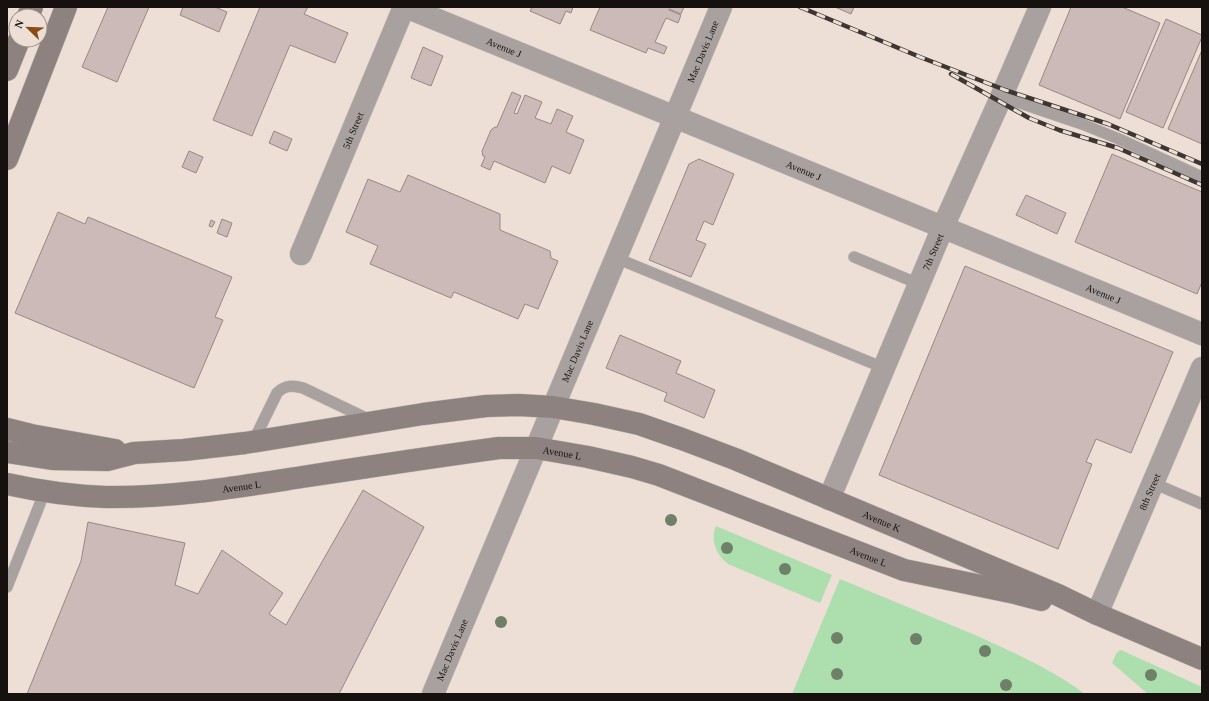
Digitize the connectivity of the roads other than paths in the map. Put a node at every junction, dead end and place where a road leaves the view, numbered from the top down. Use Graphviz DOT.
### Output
graph roads {
  1 [pos="66,7"];
  2 [pos="405,7"];
  3 [pos="721,7"];
  4 [pos="1023,7"];
  5 [pos="1040,7"];
  6 [pos="16,48"];
  7 [pos="1015,65"];
  8 [pos="7,70"];
  9 [pos="1002,97"];
  10 [pos="675,117"];
  11 [pos="7,159"];
  12 [pos="1202,177"];
  13 [pos="943,227"];
  14 [pos="301,254"];
  15 [pos="854,257"];
  16 [pos="616,258"];
  17 [pos="919,284"];
  18 [pos="1202,334"];
  19 [pos="884,368"];
  20 [pos="1202,368"];
  21 [pos="554,407"];
  22 [pos="374,422"];
  23 [pos="7,429"];
  24 [pos="253,442"];
  25 [pos="536,448"];
  26 [pos="7,452"];
  27 [pos="134,453"];
  28 [pos="1154,483"];
  29 [pos="7,484"];
  30 [pos="45,491"];
  31 [pos="829,499"];
  32 [pos="1202,504"];
  33 [pos="7,587"];
  34 [pos="1097,614"];
  35 [pos="1202,659"];
  36 [pos="433,694"];
  1 -- 11 [label="main road"];
  2 -- 10 [label="street, Avenue J"];
  2 -- 14 [label="street, 5th Street"];
  3 -- 10 [label="street, Mac Davis Lane"];
  4 -- 7 [label="street"];
  5 -- 7 [label="street, 7th Street"];
  6 -- 8 [label="main road"];
  7 -- 9 [label="street, 7th Street"];
  9 -- 12 [label="lane"];
  9 -- 13 [label="street, 7th Street"];
  10 -- 13 [label="street, Avenue J"];
  10 -- 16 [label="street, Mac Davis Lane"];
  13 -- 17 [label="street, 7th Street"];
  13 -- 18 [label="street, Avenue J"];
  15 -- 17 [label="lane"];
  16 -- 19 [label="lane"];
  16 -- 21 [label="street, Mac Davis Lane"];
  17 -- 19 [label="street, 7th Street"];
  19 -- 31 [label="street, 7th Street"];
  20 -- 28 [label="street, 8th Street"];
  21 -- 22 [label="main road"];
  21 -- 25 [label="street, Mac Davis Lane"];
  21 -- 31 [label="main road, Avenue K"];
  22 -- 24 [label="main road"];
  22 -- 24 [label="lane"];
  23 -- 27 [label="main road"];
  24 -- 27 [label="main road"];
  25 -- 30 [label="main road, Avenue L"];
  25 -- 34 [label="main road, Avenue L"];
  25 -- 36 [label="street, Mac Davis Lane"];
  26 -- 27 [label="main road"];
  28 -- 32 [label="lane"];
  28 -- 34 [label="street, 8th Street"];
  29 -- 30 [label="main road, Avenue L"];
  30 -- 33 [label="lane"];
  31 -- 34 [label="main road, Avenue K"];
  34 -- 35 [label="main road, Avenue K"];
}
